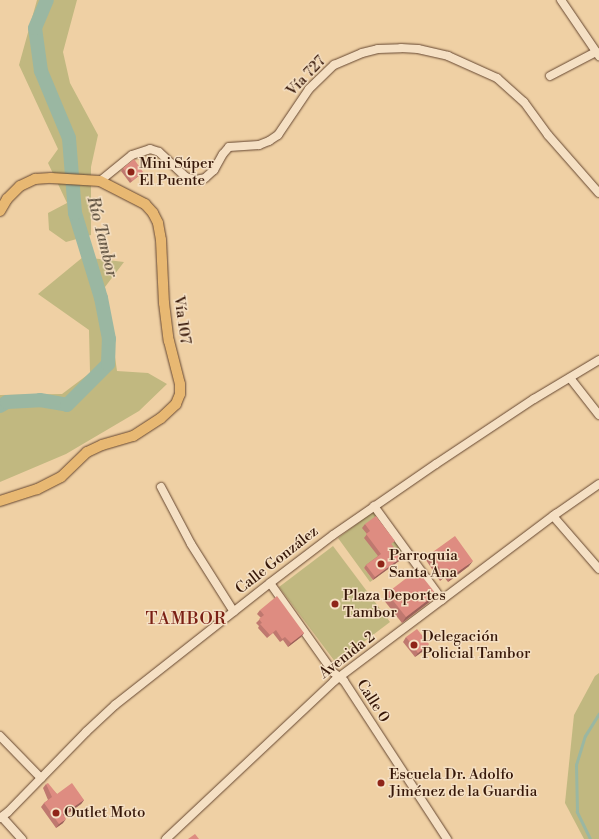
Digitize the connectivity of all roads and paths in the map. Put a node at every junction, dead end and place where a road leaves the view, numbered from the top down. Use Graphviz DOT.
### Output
graph roads {
  1 [pos="561,0"];
  2 [pos="598,54"];
  3 [pos="550,76"];
  4 [pos="100,181"];
  5 [pos="20,186"];
  6 [pos="599,193"];
  7 [pos="0,198"];
  8 [pos="0,211"];
  9 [pos="599,360"];
  10 [pos="570,378"];
  11 [pos="599,415"];
  12 [pos="599,484"];
  13 [pos="162,487"];
  14 [pos="0,501"];
  15 [pos="374,506"];
  16 [pos="553,516"];
  17 [pos="599,570"];
  18 [pos="270,583"];
  19 [pos="442,600"];
  20 [pos="234,612"];
  21 [pos="339,677"];
  22 [pos="0,736"];
  23 [pos="41,778"];
  24 [pos="1,817"];
  25 [pos="22,839"];
  26 [pos="166,839"];
  27 [pos="447,839"];
  1 -- 2 [label="street"];
  2 -- 3 [label="street"];
  4 -- 5 [label="main road, Vía 107"];
  4 -- 6 [label="street, Vía 727"];
  4 -- 14 [label="main road, Vía 107"];
  5 -- 7 [label="street"];
  5 -- 8 [label="main road, Vía 107"];
  9 -- 10 [label="street, Calle González"];
  10 -- 11 [label="street"];
  10 -- 15 [label="street, Calle González"];
  12 -- 16 [label="street, Avenida 2"];
  13 -- 20 [label="street"];
  15 -- 18 [label="street, Calle González"];
  15 -- 19 [label="street"];
  16 -- 17 [label="street"];
  16 -- 19 [label="street, Avenida 2"];
  18 -- 20 [label="street, Calle González"];
  18 -- 21 [label="street, Calle 0"];
  19 -- 21 [label="street, Avenida 2"];
  20 -- 23 [label="street, Calle González"];
  21 -- 26 [label="street, Avenida 2"];
  21 -- 27 [label="street, Calle 0"];
  22 -- 23 [label="street"];
  23 -- 24 [label="street, Calle González"];
  24 -- 25 [label="street"];
}
